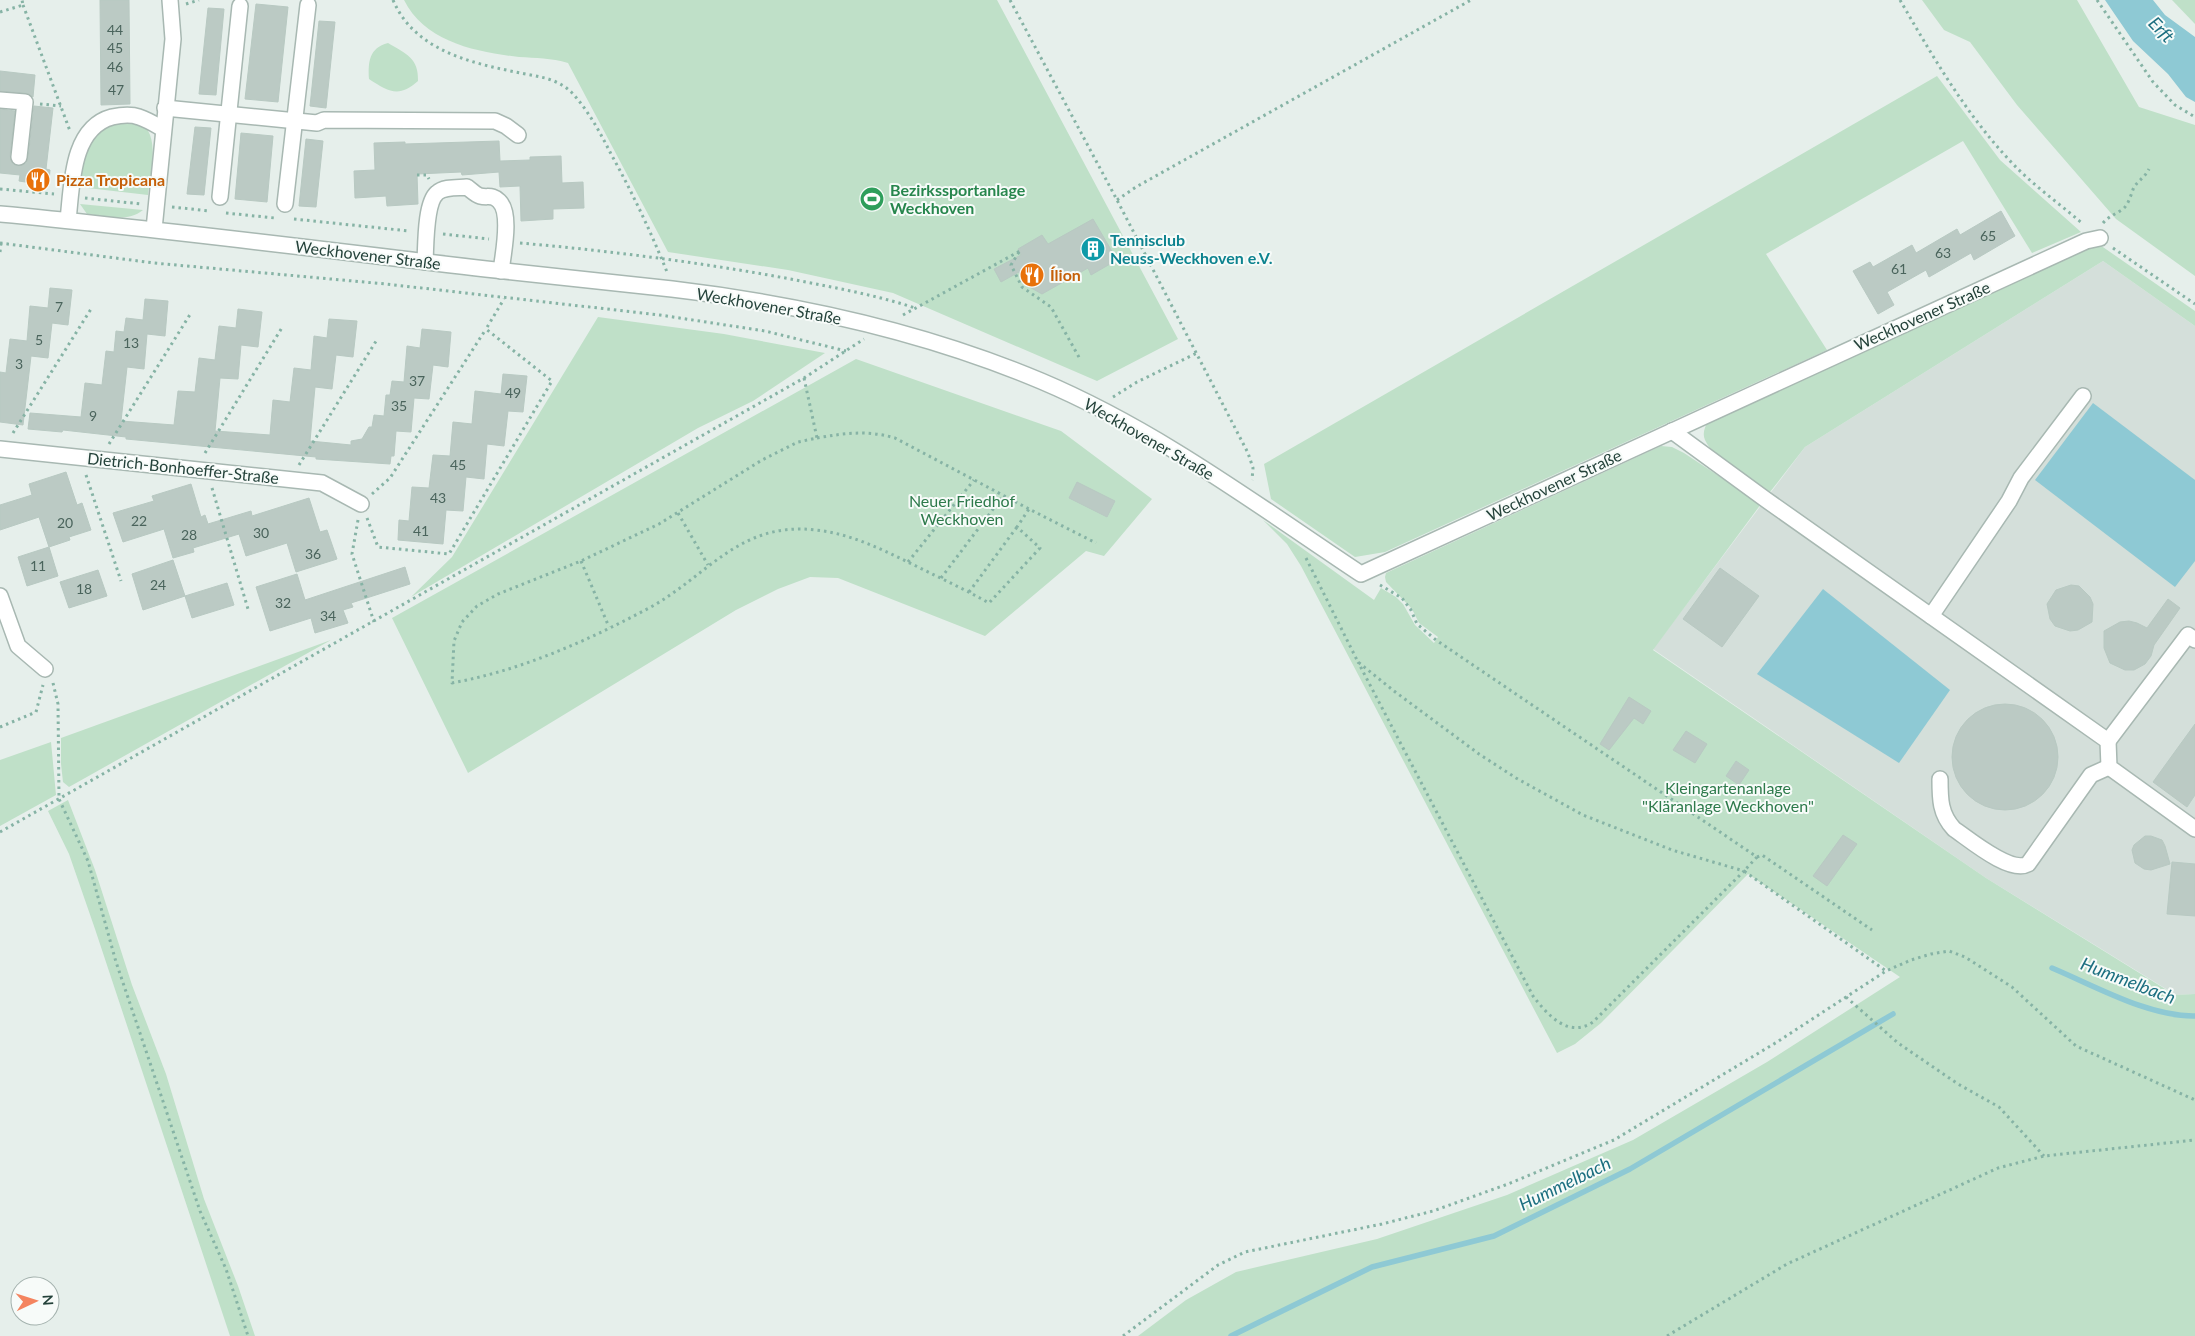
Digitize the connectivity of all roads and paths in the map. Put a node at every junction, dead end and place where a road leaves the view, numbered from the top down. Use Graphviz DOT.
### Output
graph roads {
  1 [pos="22,0"];
  2 [pos="170,0"];
  3 [pos="393,0"];
  4 [pos="1010,0"];
  5 [pos="1471,0"];
  6 [pos="1900,0"];
  7 [pos="2097,0"];
  8 [pos="23,5"];
  9 [pos="308,5"];
  10 [pos="240,6"];
  11 [pos="0,12"];
  12 [pos="0,100"];
  13 [pos="39,104"];
  14 [pos="61,106"];
  15 [pos="166,108"];
  16 [pos="229,115"];
  17 [pos="2195,117"];
  18 [pos="294,122"];
  19 [pos="164,129"];
  20 [pos="518,135"];
  21 [pos="78,154"];
  22 [pos="19,157"];
  23 [pos="2149,169"];
  24 [pos="417,175"];
  25 [pos="427,175"];
  26 [pos="0,189"];
  27 [pos="71,196"];
  28 [pos="220,197"];
  29 [pos="1117,200"];
  30 [pos="156,206"];
  31 [pos="283,211"];
  32 [pos="0,214"];
  33 [pos="292,219"];
  34 [pos="68,220"];
  35 [pos="154,229"];
  36 [pos="428,232"];
  37 [pos="2094,234"];
  38 [pos="504,241"];
  39 [pos="1,243"];
  40 [pos="0,252"];
  41 [pos="662,259"];
  42 [pos="425,262"];
  43 [pos="501,271"];
  44 [pos="674,289"];
  45 [pos="504,298"];
  46 [pos="2195,304"];
  47 [pos="91,309"];
  48 [pos="916,309"];
  49 [pos="191,313"];
  50 [pos="283,326"];
  51 [pos="882,327"];
  52 [pos="486,329"];
  53 [pos="378,338"];
  54 [pos="846,351"];
  55 [pos="1196,352"];
  56 [pos="1080,359"];
  57 [pos="804,378"];
  58 [pos="2083,396"];
  59 [pos="1097,407"];
  60 [pos="1672,430"];
  61 [pos="817,438"];
  62 [pos="1,449"];
  63 [pos="81,458"];
  64 [pos="99,460"];
  65 [pos="201,470"];
  66 [pos="290,479"];
  67 [pos="974,480"];
  68 [pos="1003,496"];
  69 [pos="1248,496"];
  70 [pos="361,504"];
  71 [pos="1029,509"];
  72 [pos="678,513"];
  73 [pos="1017,526"];
  74 [pos="1299,533"];
  75 [pos="1096,543"];
  76 [pos="581,561"];
  77 [pos="908,562"];
  78 [pos="708,565"];
  79 [pos="1361,574"];
  80 [pos="942,578"];
  81 [pos="121,581"];
  82 [pos="969,592"];
  83 [pos="0,596"];
  84 [pos="248,609"];
  85 [pos="1930,616"];
  86 [pos="374,622"];
  87 [pos="609,627"];
  88 [pos="2193,634"];
  89 [pos="1358,662"];
  90 [pos="45,670"];
  91 [pos="0,727"];
  92 [pos="2108,741"];
  93 [pos="2109,767"];
  94 [pos="1940,779"];
  95 [pos="59,799"];
  96 [pos="2195,829"];
  97 [pos="0,832"];
  98 [pos="1757,857"];
  99 [pos="1744,871"];
  100 [pos="1872,930"];
  101 [pos="1886,971"];
  102 [pos="1846,998"];
  103 [pos="2195,1100"];
  104 [pos="2195,1140"];
  105 [pos="2044,1156"];
  106 [pos="248,1336"];
  107 [pos="1123,1336"];
  108 [pos="1667,1336"];
  1 -- 8 [label="path"];
  2 -- 15 [label="street"];
  3 -- 41 [label="path"];
  4 -- 29 [label="path"];
  5 -- 29 [label="path"];
  6 -- 37 [label="path"];
  7 -- 17 [label="path"];
  8 -- 11 [label="path"];
  8 -- 14 [label="path"];
  9 -- 18 [label="street"];
  10 -- 16 [label="street"];
  12 -- 22 [label="street"];
  13 -- 14 [label="path"];
  14 -- 21 [label="path"];
  15 -- 16 [label="street"];
  15 -- 19 [label="street"];
  16 -- 18 [label="street"];
  16 -- 28 [label="street"];
  18 -- 20 [label="street"];
  18 -- 31 [label="street"];
  19 -- 21 [label="street"];
  19 -- 30 [label="street"];
  21 -- 27 [label="street"];
  23 -- 37 [label="path"];
  24 -- 25 [label="path"];
  26 -- 27 [label="path"];
  27 -- 30 [label="path"];
  27 -- 34 [label="street"];
  29 -- 55 [label="path"];
  30 -- 31 [label="path"];
  30 -- 35 [label="street"];
  32 -- 34 [label="street, Weckhovener Straße"];
  33 -- 36 [label="path"];
  34 -- 35 [label="street, Weckhovener Straße"];
  35 -- 42 [label="street, Weckhovener Straße"];
  36 -- 38 [label="path"];
  36 -- 38 [label="street"];
  36 -- 42 [label="street"];
  37 -- 46 [label="path"];
  37 -- 60 [label="street, Weckhovener Straße"];
  38 -- 41 [label="path"];
  38 -- 43 [label="street"];
  39 -- 40 [label="path"];
  39 -- 45 [label="path"];
  41 -- 44 [label="path"];
  41 -- 48 [label="path"];
  42 -- 43 [label="street, Weckhovener Straße"];
  43 -- 44 [label="street, Weckhovener Straße"];
  44 -- 51 [label="street, Weckhovener Straße"];
  45 -- 52 [label="path"];
  45 -- 54 [label="path"];
  47 -- 62 [label="path"];
  48 -- 51 [label="path"];
  48 -- 56 [label="path"];
  49 -- 64 [label="path"];
  50 -- 65 [label="path"];
  51 -- 54 [label="path"];
  51 -- 59 [label="street, Weckhovener Straße"];
  52 -- 70 [label="path"];
  52 -- 70 [label="path"];
  53 -- 66 [label="path"];
  54 -- 57 [label="path"];
  55 -- 59 [label="path"];
  55 -- 69 [label="path"];
  57 -- 61 [label="path"];
  57 -- 86 [label="path"];
  58 -- 85 [label="street"];
  59 -- 69 [label="street, Weckhovener Straße"];
  60 -- 79 [label="street, Weckhovener Straße"];
  60 -- 85 [label="street"];
  61 -- 67 [label="path"];
  61 -- 72 [label="path"];
  62 -- 63 [label="street, Dietrich-Bonhoeffer-Straße"];
  63 -- 64 [label="street, Dietrich-Bonhoeffer-Straße"];
  63 -- 81 [label="path"];
  64 -- 65 [label="street, Dietrich-Bonhoeffer-Straße"];
  65 -- 66 [label="street, Dietrich-Bonhoeffer-Straße"];
  65 -- 84 [label="path"];
  66 -- 70 [label="street, Dietrich-Bonhoeffer-Straße"];
  67 -- 68 [label="path"];
  67 -- 77 [label="path"];
  68 -- 71 [label="path"];
  68 -- 80 [label="path"];
  69 -- 74 [label="street, Weckhovener Straße"];
  70 -- 86 [label="path"];
  71 -- 73 [label="path"];
  71 -- 75 [label="path"];
  72 -- 76 [label="path"];
  72 -- 78 [label="path"];
  73 -- 82 [label="path"];
  73 -- 82 [label="path"];
  74 -- 79 [label="street, Weckhovener Straße"];
  74 -- 89 [label="path"];
  76 -- 87 [label="path"];
  76 -- 87 [label="path"];
  77 -- 78 [label="path"];
  77 -- 80 [label="path"];
  78 -- 87 [label="path"];
  79 -- 98 [label="path"];
  80 -- 82 [label="path"];
  83 -- 90 [label="street"];
  85 -- 92 [label="street"];
  86 -- 95 [label="path"];
  88 -- 92 [label="street"];
  89 -- 99 [label="path"];
  89 -- 99 [label="path"];
  90 -- 91 [label="path"];
  90 -- 95 [label="path"];
  92 -- 93 [label="street"];
  93 -- 94 [label="street"];
  93 -- 96 [label="street"];
  95 -- 97 [label="path"];
  95 -- 106 [label="path"];
  98 -- 99 [label="path"];
  98 -- 100 [label="path"];
  99 -- 101 [label="path"];
  101 -- 102 [label="path"];
  101 -- 103 [label="path"];
  102 -- 105 [label="path"];
  102 -- 107 [label="path"];
  104 -- 105 [label="path"];
  105 -- 108 [label="path"];
}
